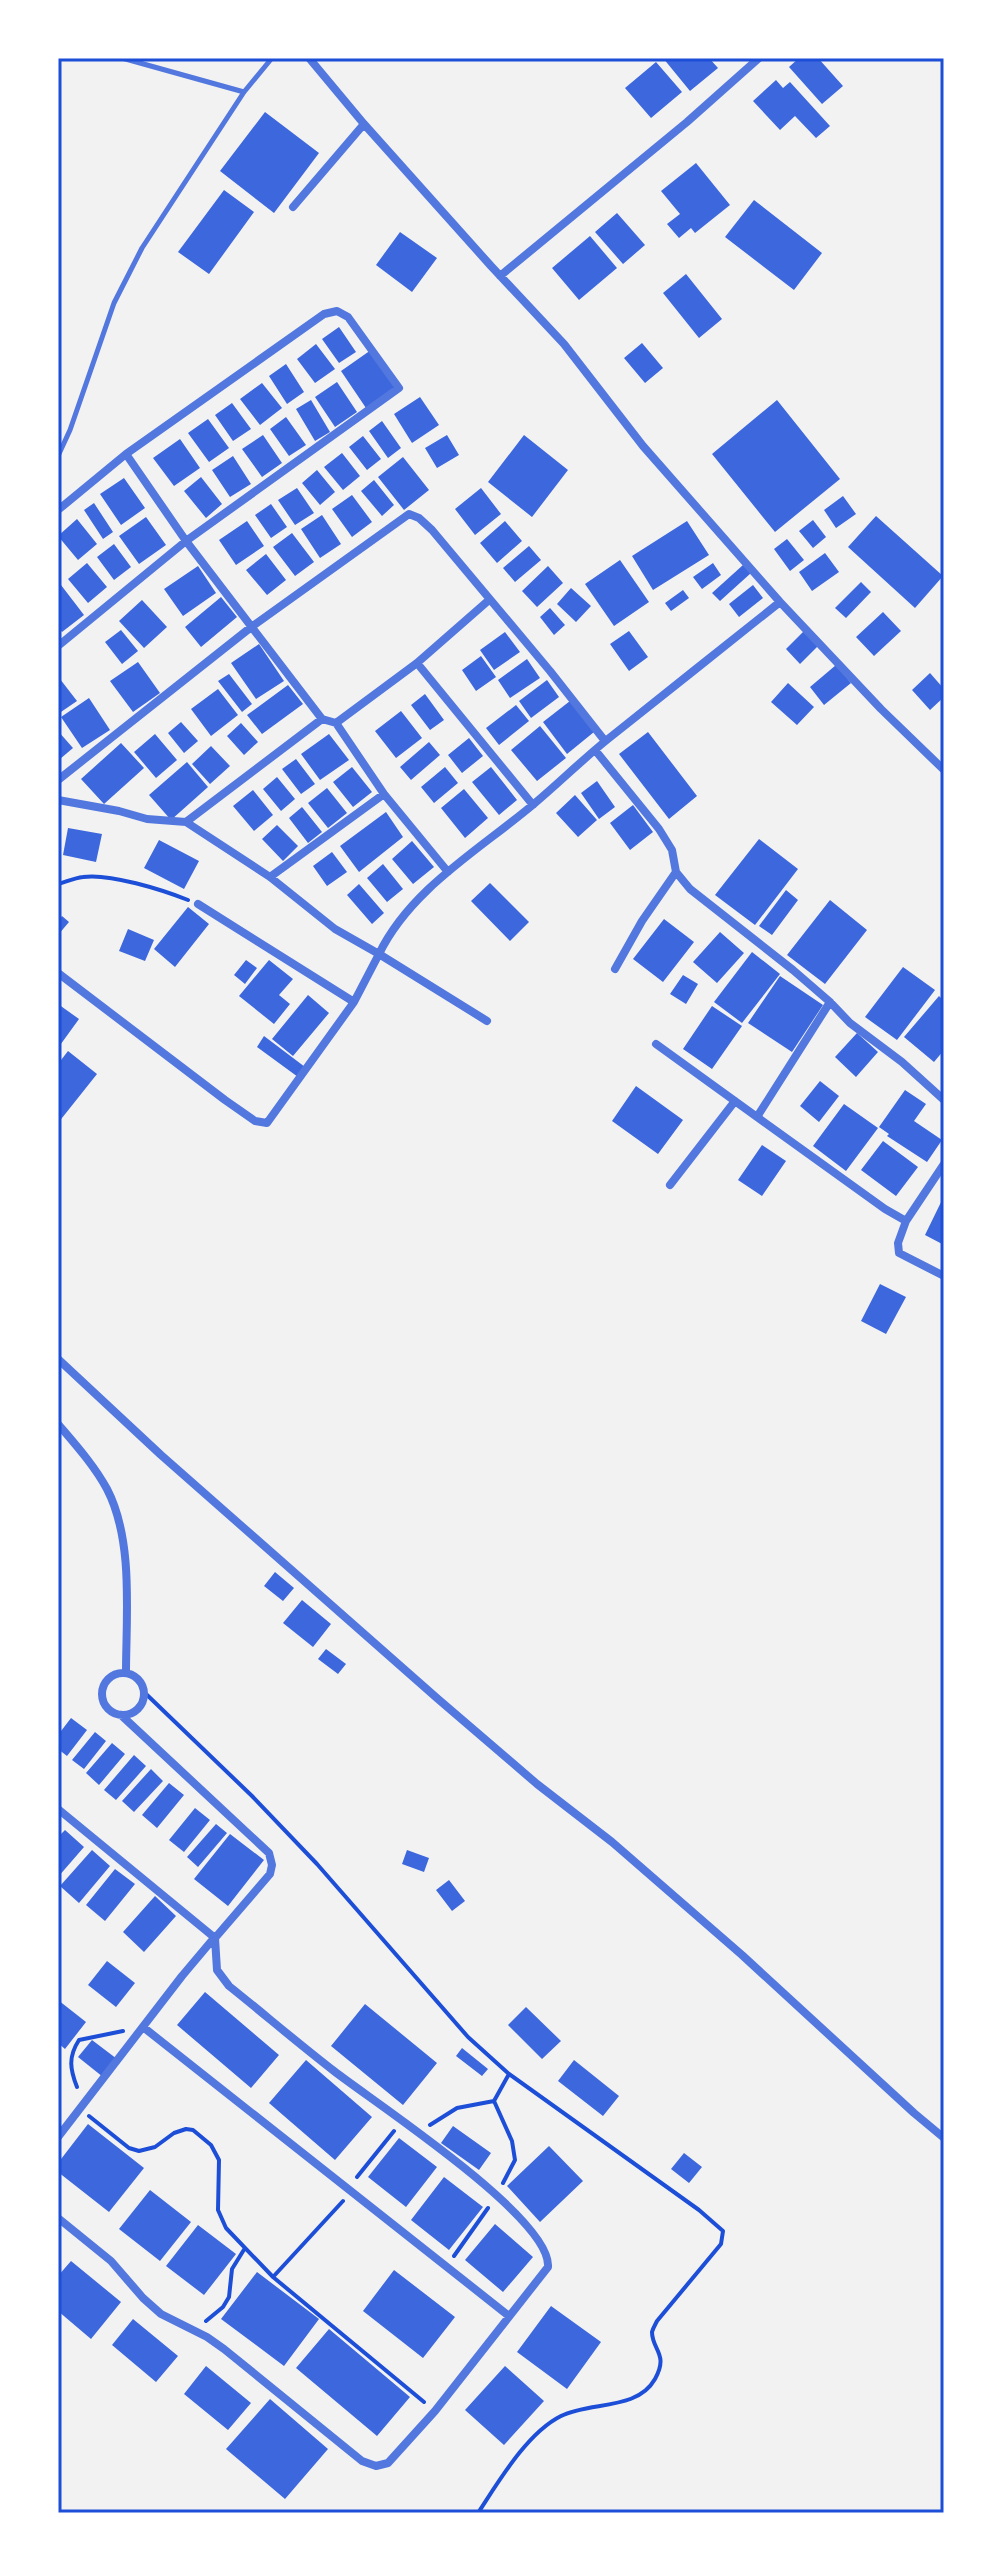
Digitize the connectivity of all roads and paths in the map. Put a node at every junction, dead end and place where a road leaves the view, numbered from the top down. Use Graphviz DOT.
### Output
graph roads {
  1 [pos="122,58"];
  2 [pos="272,58"];
  3 [pos="309,58"];
  4 [pos="759,58"];
  5 [pos="244,92"];
  6 [pos="364,124"];
  7 [pos="293,207"];
  8 [pos="500,276"];
  9 [pos="126,454"];
  10 [pos="58,456"];
  11 [pos="58,510"];
  12 [pos="186,541"];
  13 [pos="489,600"];
  14 [pos="780,602"];
  15 [pos="250,628"];
  16 [pos="58,646"];
  17 [pos="417,663"];
  18 [pos="322,719"];
  19 [pos="336,723"];
  20 [pos="605,741"];
  21 [pos="595,750"];
  22 [pos="944,770"];
  23 [pos="58,780"];
  24 [pos="384,794"];
  25 [pos="58,800"];
  26 [pos="533,805"];
  27 [pos="186,822"];
  28 [pos="448,872"];
  29 [pos="676,872"];
  30 [pos="270,877"];
  31 [pos="58,884"];
  32 [pos="198,904"];
  33 [pos="379,954"];
  34 [pos="615,969"];
  35 [pos="58,973"];
  36 [pos="354,1002"];
  37 [pos="830,1002"];
  38 [pos="487,1021"];
  39 [pos="656,1044"];
  40 [pos="944,1100"];
  41 [pos="735,1101"];
  42 [pos="757,1117"];
  43 [pos="944,1164"];
  44 [pos="670,1185"];
  45 [pos="906,1221"];
  46 [pos="944,1276"];
  47 [pos="58,1359"];
  48 [pos="58,1424"];
  49 [pos="126,1673"];
  50 [pos="145,1693"];
  51 [pos="121,1715"];
  52 [pos="58,1809"];
  53 [pos="215,1938"];
  54 [pos="143,2027"];
  55 [pos="509,2074"];
  56 [pos="494,2101"];
  57 [pos="81,2109"];
  58 [pos="403,2120"];
  59 [pos="58,2137"];
  60 [pos="944,2138"];
  61 [pos="351,2192"];
  62 [pos="58,2218"];
  63 [pos="245,2248"];
  64 [pos="273,2277"];
  65 [pos="509,2316"];
  66 [pos="197,2332"];
  67 [pos="435,2411"];
  68 [pos="478,2513"];
  1 -- 5 [label="lane"];
  2 -- 5 [label="lane"];
  3 -- 6 [label="street"];
  4 -- 8 [label="street"];
  5 -- 10 [label="lane"];
  6 -- 7 [label="street"];
  6 -- 8 [label="street"];
  8 -- 14 [label="street"];
  9 -- 11 [label="street"];
  9 -- 12 [label="street"];
  9 -- 12 [label="street"];
  12 -- 15 [label="street"];
  12 -- 16 [label="street"];
  13 -- 15 [label="street"];
  13 -- 17 [label="street"];
  13 -- 20 [label="street"];
  14 -- 20 [label="street"];
  14 -- 22 [label="street"];
  15 -- 18 [label="street"];
  15 -- 23 [label="street"];
  17 -- 19 [label="street"];
  17 -- 26 [label="street"];
  18 -- 19 [label="street"];
  18 -- 27 [label="street"];
  19 -- 24 [label="street"];
  20 -- 21 [label="street"];
  21 -- 26 [label="street"];
  21 -- 29 [label="street"];
  24 -- 28 [label="street"];
  24 -- 30 [label="street"];
  25 -- 27 [label="street"];
  26 -- 28 [label="street"];
  27 -- 30 [label="street"];
  28 -- 33 [label="street"];
  29 -- 34 [label="street"];
  29 -- 37 [label="street"];
  30 -- 33 [label="street"];
  31 -- 32 [label="path"];
  32 -- 36 [label="street"];
  33 -- 36 [label="street"];
  33 -- 38 [label="street"];
  35 -- 36 [label="street"];
  37 -- 40 [label="street"];
  37 -- 42 [label="street"];
  39 -- 41 [label="street"];
  41 -- 42 [label="street"];
  41 -- 44 [label="street"];
  42 -- 45 [label="street"];
  43 -- 45 [label="street"];
  45 -- 46 [label="street"];
  47 -- 60 [label="street"];
  48 -- 49 [label="street"];
  49 -- 50 [label="street"];
  49 -- 51 [label="street"];
  50 -- 51 [label="street"];
  50 -- 55 [label="path"];
  51 -- 53 [label="street"];
  52 -- 53 [label="street"];
  53 -- 54 [label="street"];
  53 -- 58 [label="street"];
  54 -- 57 [label="street"];
  54 -- 57 [label="path"];
  54 -- 61 [label="street"];
  55 -- 56 [label="path"];
  55 -- 68 [label="path"];
  57 -- 59 [label="street"];
  57 -- 63 [label="path"];
  58 -- 61 [label="path"];
  58 -- 65 [label="street"];
  61 -- 64 [label="path"];
  61 -- 65 [label="street"];
  62 -- 66 [label="street"];
  63 -- 64 [label="path"];
  63 -- 66 [label="path"];
  64 -- 67 [label="path"];
  65 -- 67 [label="street"];
  66 -- 67 [label="street"];
}
